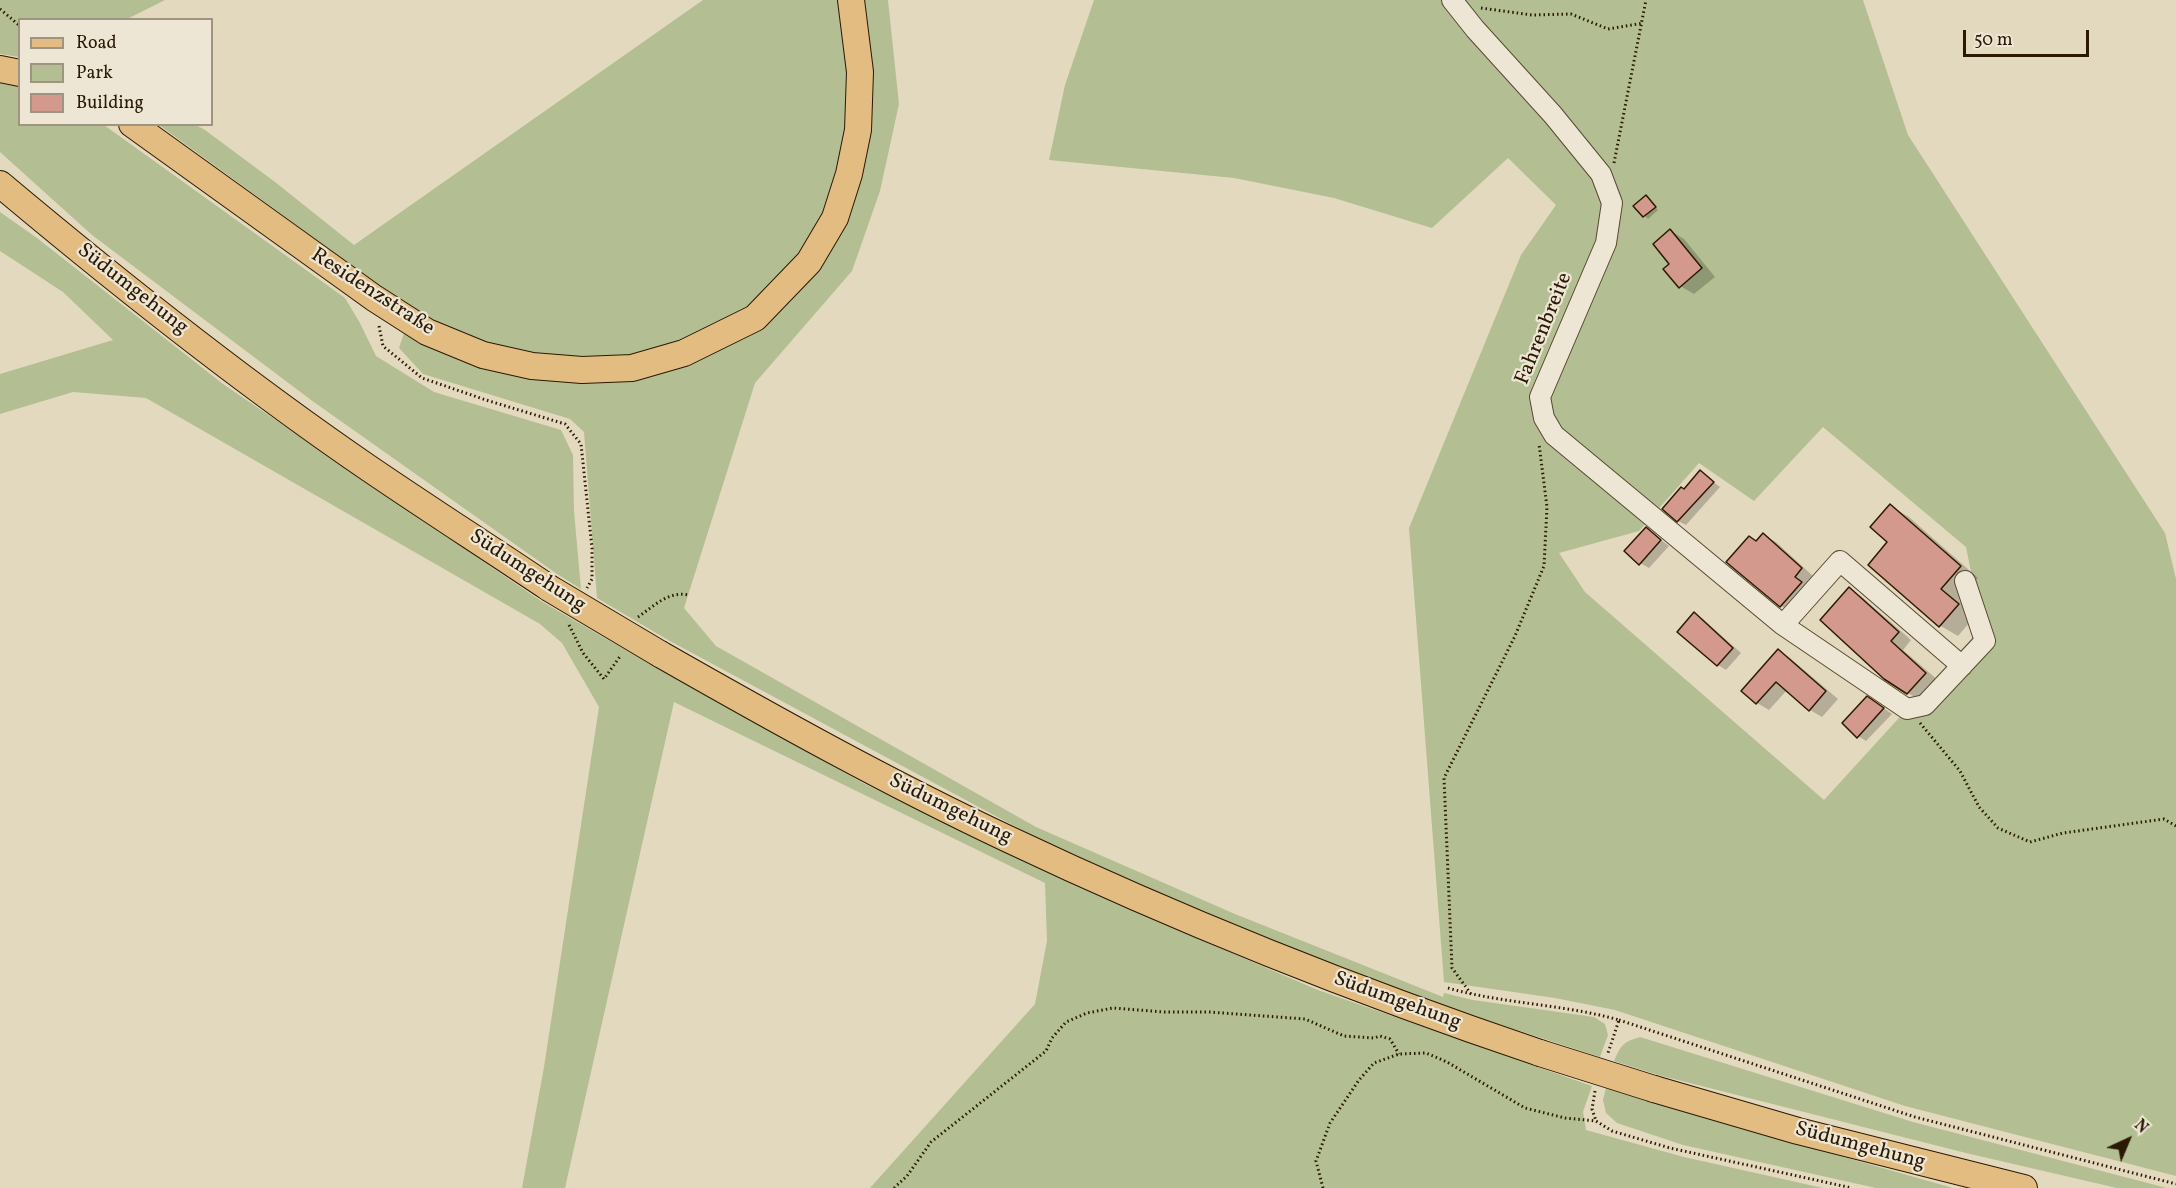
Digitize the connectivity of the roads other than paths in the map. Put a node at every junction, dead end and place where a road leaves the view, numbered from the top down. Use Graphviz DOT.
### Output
graph roads {
  1 [pos="851,0"];
  2 [pos="1454,2"];
  3 [pos="0,69"];
  4 [pos="18,73"];
  5 [pos="135,126"];
  6 [pos="0,184"];
  7 [pos="1965,580"];
  8 [pos="1784,625"];
  9 [pos="1962,666"];
  10 [pos="2024,1188"];
  1 -- 5 [label="main road, Residenzstraße"];
  2 -- 8 [label="lane, Fahrenbreite"];
  3 -- 4 [label="main road"];
  6 -- 10 [label="main road, Südumgehung, bridge"];
  7 -- 9 [label="lane"];
  8 -- 9 [label="lane, Fahrenbreite"];
  8 -- 9 [label="lane"];
}
